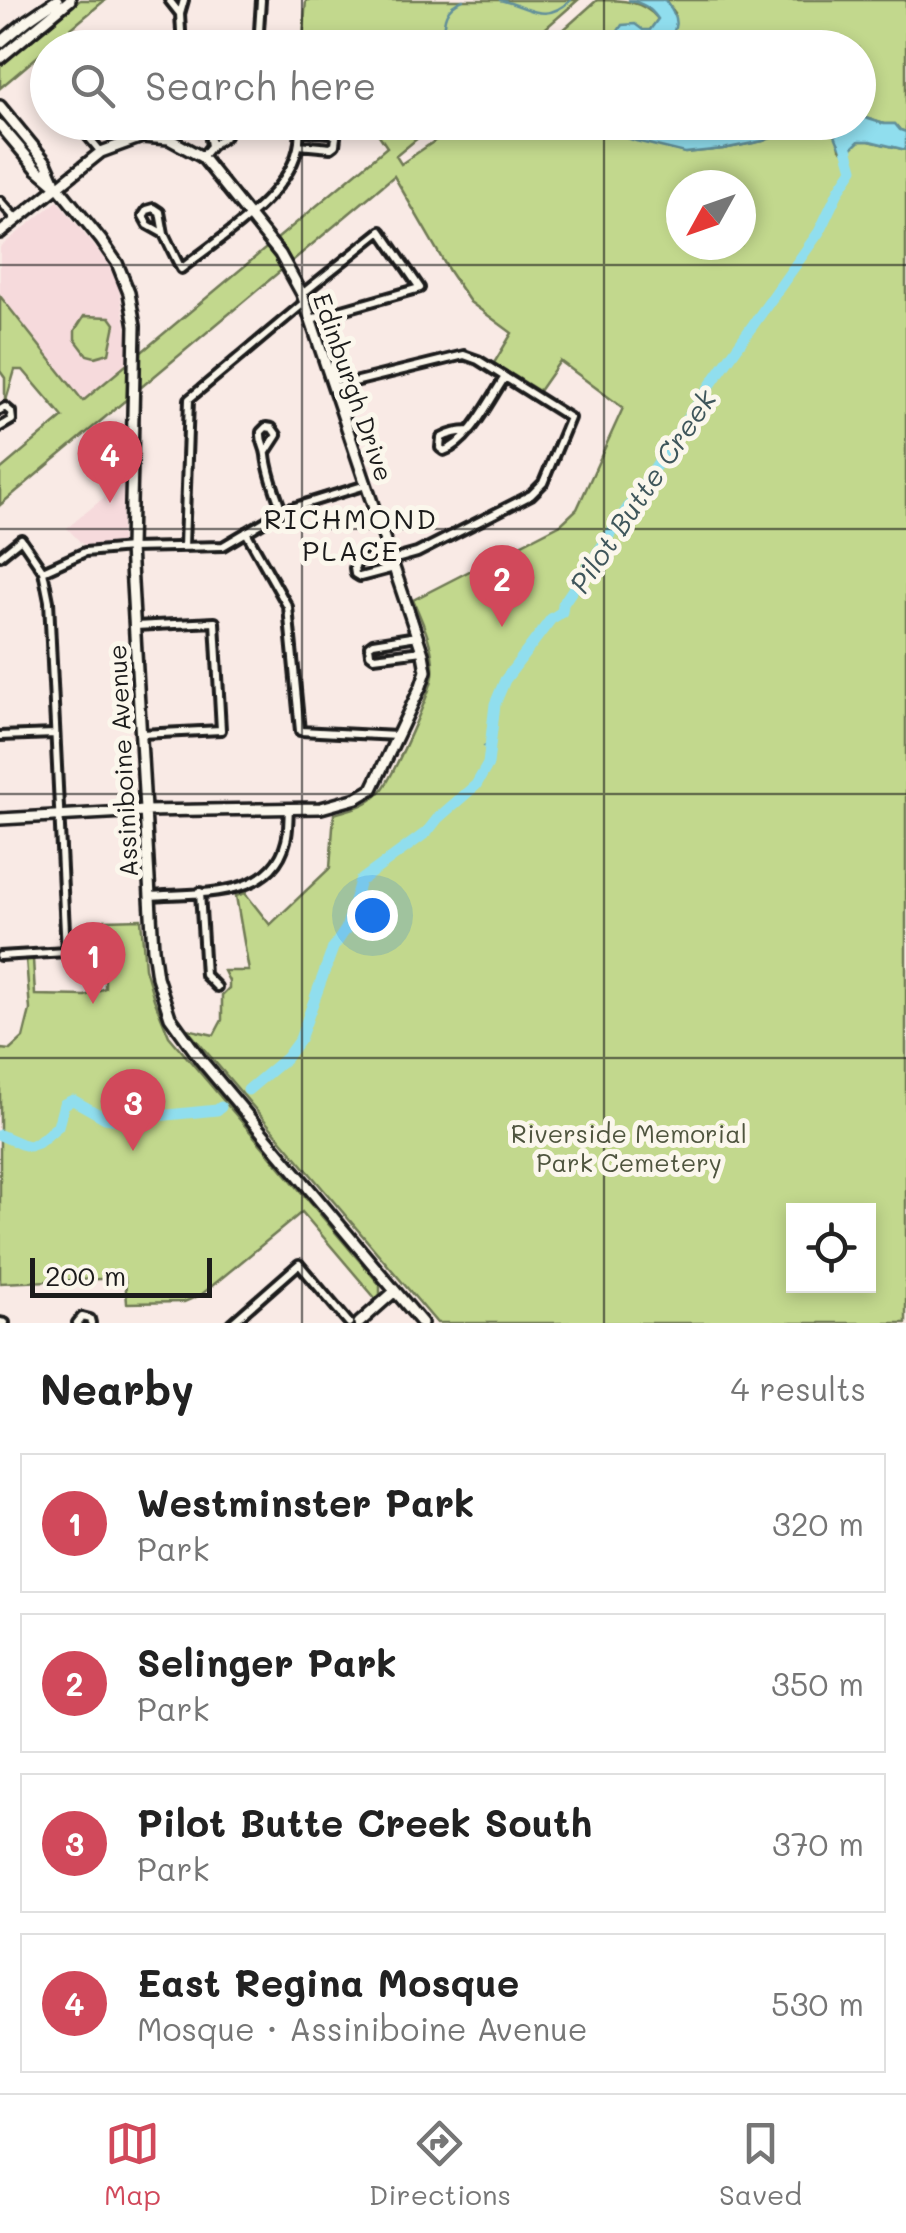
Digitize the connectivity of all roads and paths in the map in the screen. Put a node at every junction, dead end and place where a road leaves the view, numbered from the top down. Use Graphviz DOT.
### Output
graph roads {
  1 [pos="57,0"];
  2 [pos="70,0"];
  3 [pos="169,0"];
  4 [pos="184,0"];
  5 [pos="261,0"];
  6 [pos="180,14"];
  7 [pos="34,30"];
  8 [pos="181,30"];
  9 [pos="259,30"];
  10 [pos="30,33"];
  11 [pos="0,43"];
  12 [pos="0,58"];
  13 [pos="0,106"];
  14 [pos="0,124"];
  15 [pos="91,140"];
  16 [pos="134,140"];
  17 [pos="172,140"];
  18 [pos="299,140"];
  19 [pos="336,140"];
  20 [pos="211,146"];
  21 [pos="299,146"];
  22 [pos="101,152"];
  23 [pos="202,157"];
  24 [pos="58,187"];
  25 [pos="0,201"];
  26 [pos="250,214"];
  27 [pos="17,220"];
  28 [pos="0,233"];
  29 [pos="164,234"];
  30 [pos="303,298"];
  31 [pos="310,319"];
  32 [pos="505,377"];
  33 [pos="334,387"];
  34 [pos="0,410"];
  35 [pos="0,427"];
  36 [pos="470,431"];
  37 [pos="266,452"];
  38 [pos="366,485"];
  39 [pos="282,512"];
  40 [pos="246,532"];
  41 [pos="184,546"];
  42 [pos="130,548"];
  43 [pos="0,556"];
  44 [pos="392,560"];
  45 [pos="44,571"];
  46 [pos="135,626"];
  47 [pos="417,636"];
  48 [pos="422,650"];
  49 [pos="55,734"];
  50 [pos="141,734"];
  51 [pos="0,736"];
  52 [pos="397,736"];
  53 [pos="288,809"];
  54 [pos="144,811"];
  55 [pos="60,816"];
  56 [pos="0,819"];
  57 [pos="200,892"];
  58 [pos="149,896"];
  59 [pos="0,956"];
  60 [pos="216,987"];
  61 [pos="395,1291"];
  62 [pos="78,1323"];
  63 [pos="92,1323"];
  64 [pos="232,1323"];
  65 [pos="350,1323"];
  66 [pos="359,1323"];
  67 [pos="422,1323"];
  1 -- 11 [label="street"];
  2 -- 7 [label="street"];
  3 -- 6 [label="street"];
  4 -- 6 [label="street"];
  5 -- 9 [label="street"];
  6 -- 8 [label="street"];
  10 -- 12 [label="street"];
  13 -- 24 [label="street, Assiniboine Avenue"];
  14 -- 24 [label="street, Assiniboine Avenue"];
  15 -- 22 [label="street"];
  16 -- 22 [label="street, Edinburgh Drive"];
  17 -- 23 [label="street, Edinburgh Drive"];
  18 -- 21 [label="street"];
  19 -- 21 [label="street"];
  20 -- 23 [label="street"];
  21 -- 26 [label="street"];
  22 -- 24 [label="street, Edinburgh Drive"];
  23 -- 26 [label="street, Edinburgh Drive"];
  24 -- 27 [label="street, Edinburgh Drive"];
  24 -- 42 [label="street, Assiniboine Avenue"];
  25 -- 27 [label="street"];
  26 -- 29 [label="street"];
  26 -- 30 [label="street, Edinburgh Drive"];
  27 -- 28 [label="street, Edinburgh Drive"];
  30 -- 31 [label="street, Edinburgh Drive"];
  30 -- 31 [label="street"];
  30 -- 41 [label="street"];
  31 -- 33 [label="street, Edinburgh Drive"];
  32 -- 33 [label="street"];
  32 -- 36 [label="street"];
  32 -- 44 [label="street"];
  33 -- 38 [label="street, Edinburgh Drive"];
  34 -- 35 [label="street"];
  36 -- 36 [label="street"];
  37 -- 39 [label="street"];
  38 -- 39 [label="street"];
  38 -- 44 [label="street, Edinburgh Drive"];
  39 -- 40 [label="street"];
  40 -- 41 [label="street"];
  40 -- 52 [label="street"];
  41 -- 42 [label="street"];
  42 -- 45 [label="street"];
  42 -- 46 [label="street, Assiniboine Avenue"];
  43 -- 45 [label="street"];
  44 -- 44 [label="street"];
  44 -- 47 [label="street, Edinburgh Drive"];
  45 -- 49 [label="street"];
  46 -- 50 [label="street, Assiniboine Avenue"];
  46 -- 50 [label="street"];
  47 -- 48 [label="street, Edinburgh Drive"];
  47 -- 48 [label="street"];
  48 -- 52 [label="street, Edinburgh Drive"];
  49 -- 51 [label="street"];
  49 -- 55 [label="street"];
  50 -- 54 [label="street, Assiniboine Avenue"];
  52 -- 53 [label="street, Edinburgh Drive"];
  53 -- 54 [label="street, Edinburgh Drive"];
  53 -- 57 [label="street"];
  54 -- 55 [label="street, Edinburgh Drive"];
  54 -- 58 [label="street, Assiniboine Avenue"];
  55 -- 56 [label="street, Edinburgh Drive"];
  55 -- 59 [label="street"];
  57 -- 58 [label="street"];
  57 -- 60 [label="street"];
  58 -- 61 [label="street, Assiniboine Avenue"];
  61 -- 66 [label="street"];
  61 -- 67 [label="street, Assiniboine Avenue"];
  62 -- 63 [label="street"];
  64 -- 65 [label="street"];
}
